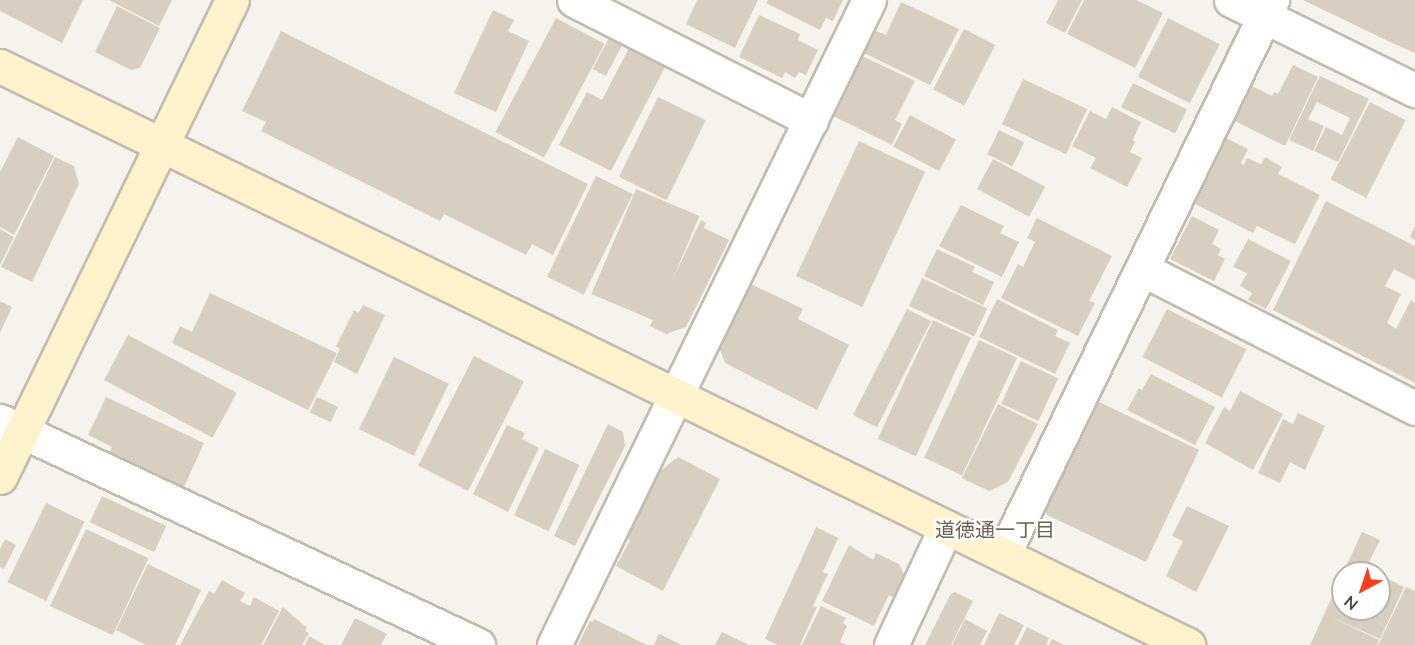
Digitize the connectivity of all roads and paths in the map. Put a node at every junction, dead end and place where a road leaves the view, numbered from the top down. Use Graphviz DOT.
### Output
graph roads {
  1 [pos="232,0"];
  2 [pos="574,0"];
  3 [pos="869,0"];
  4 [pos="1231,0"];
  5 [pos="1268,8"];
  6 [pos="0,66"];
  7 [pos="1415,90"];
  8 [pos="811,120"];
  9 [pos="162,144"];
  10 [pos="1142,269"];
  11 [pos="675,395"];
  12 [pos="1415,408"];
  13 [pos="11,426"];
  14 [pos="0,477"];
  15 [pos="946,527"];
  16 [pos="1003,555"];
  17 [pos="478,645"];
  18 [pos="554,645"];
  19 [pos="891,645"];
  20 [pos="1188,645"];
  1 -- 9 [label="street"];
  2 -- 8 [label="street"];
  3 -- 8 [label="street"];
  4 -- 5 [label="street"];
  5 -- 7 [label="street"];
  5 -- 10 [label="street"];
  6 -- 9 [label="street"];
  8 -- 11 [label="street"];
  9 -- 11 [label="street"];
  9 -- 13 [label="street"];
  10 -- 12 [label="street"];
  10 -- 16 [label="street"];
  11 -- 15 [label="street"];
  11 -- 18 [label="street"];
  13 -- 14 [label="street"];
  13 -- 17 [label="street"];
  15 -- 16 [label="street"];
  15 -- 19 [label="street"];
  16 -- 20 [label="street"];
}
